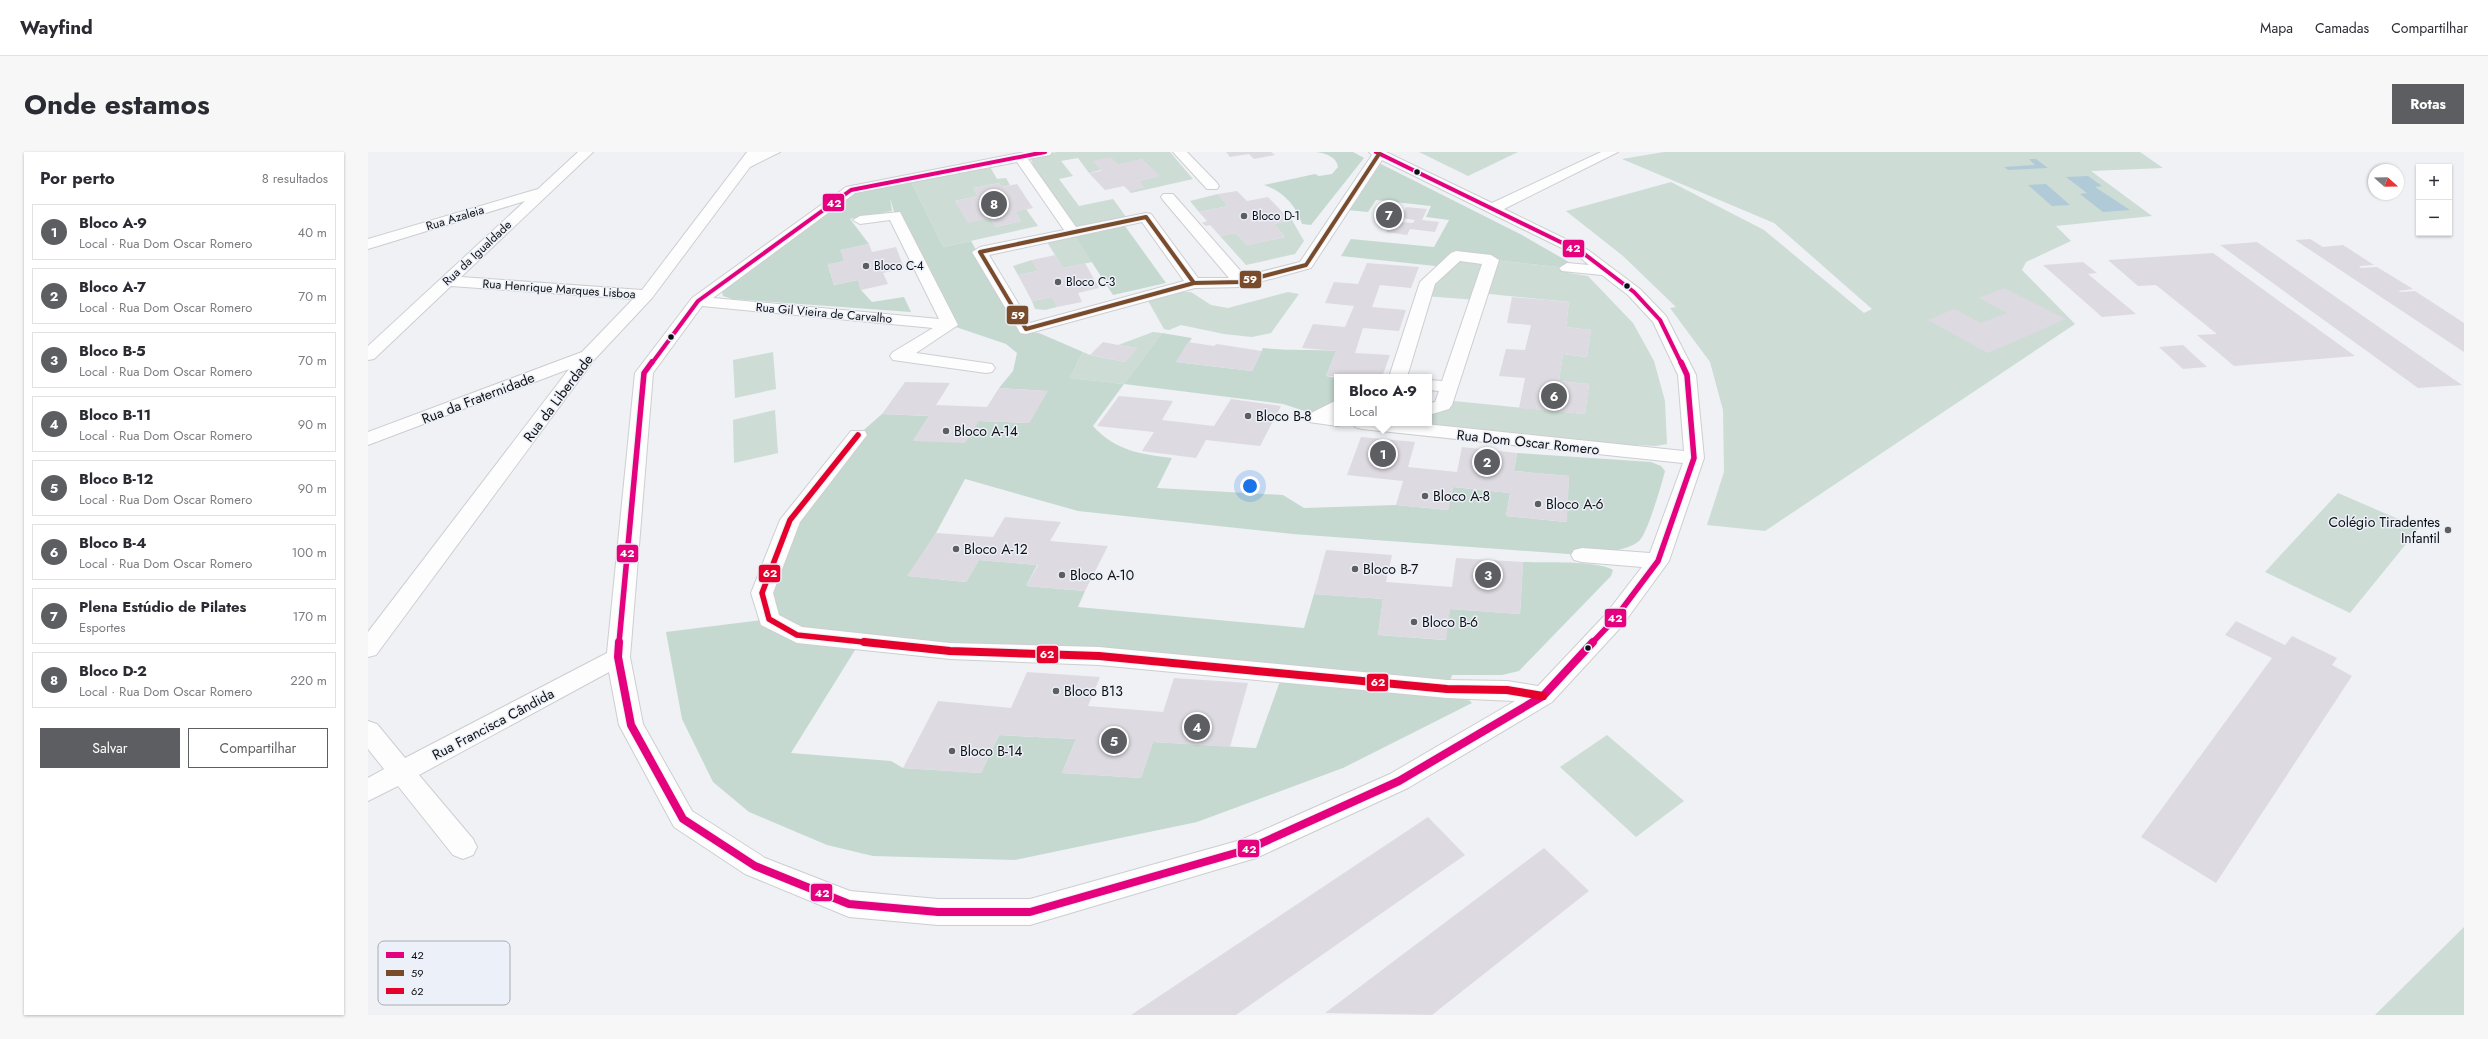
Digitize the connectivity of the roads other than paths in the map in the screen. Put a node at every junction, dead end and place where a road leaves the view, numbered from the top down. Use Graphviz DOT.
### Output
graph roads {
  1 [pos="586,152"];
  2 [pos="773,152"];
  3 [pos="1045,152"];
  4 [pos="1180,152"];
  5 [pos="1611,152"];
  6 [pos="1378,153"];
  7 [pos="1020,157"];
  8 [pos="750,158"];
  9 [pos="1212,186"];
  10 [pos="542,192"];
  11 [pos="1168,197"];
  12 [pos="1494,208"];
  13 [pos="860,220"];
  14 [pos="1073,233"];
  15 [pos="368,244"];
  16 [pos="1567,268"];
  17 [pos="1609,271"];
  18 [pos="448,281"];
  19 [pos="1240,282"];
  20 [pos="1194,283"];
  21 [pos="646,295"];
  22 [pos="698,301"];
  23 [pos="950,325"];
  24 [pos="368,355"];
  25 [pos="588,356"];
  26 [pos="986,368"];
  27 [pos="1399,374"];
  28 [pos="1432,385"];
  29 [pos="1449,387"];
  30 [pos="1334,408"];
  31 [pos="1432,408"];
  32 [pos="1334,420"];
  33 [pos="1390,426"];
  34 [pos="858,435"];
  35 [pos="368,440"];
  36 [pos="1694,458"];
  37 [pos="1582,555"];
  38 [pos="1658,561"];
  39 [pos="368,649"];
  40 [pos="618,657"];
  41 [pos="1544,696"];
  42 [pos="368,731"];
  43 [pos="402,772"];
  44 [pos="368,790"];
  45 [pos="463,848"];
  1 -- 10 [label="street, Rua da Igualdade"];
  2 -- 8 [label="street"];
  3 -- 7 [label="street"];
  4 -- 9 [label="street"];
  5 -- 12 [label="street"];
  6 -- 12 [label="street"];
  6 -- 19 [label="street"];
  7 -- 14 [label="street"];
  7 -- 22 [label="street"];
  8 -- 21 [label="street, Rua da Liberdade"];
  10 -- 15 [label="street, Rua Azaleia"];
  10 -- 18 [label="street, Rua da Igualdade"];
  11 -- 19 [label="street"];
  12 -- 17 [label="street"];
  13 -- 23 [label="street"];
  14 -- 20 [label="street"];
  14 -- 20 [label="street"];
  16 -- 17 [label="street"];
  17 -- 36 [label="street"];
  18 -- 21 [label="street, Rua Henrique Marques Lisboa"];
  18 -- 24 [label="street, Rua da Igualdade"];
  19 -- 20 [label="street"];
  21 -- 25 [label="street, Rua da Liberdade"];
  22 -- 23 [label="street, Rua Gil Vieira de Carvalho"];
  22 -- 40 [label="street"];
  23 -- 26 [label="street"];
  25 -- 35 [label="street, Rua da Fraternidade"];
  25 -- 39 [label="street, Rua da Liberdade"];
  27 -- 29 [label="street"];
  28 -- 29 [label="street"];
  29 -- 31 [label="street"];
  30 -- 32 [label="street"];
  33 -- 36 [label="street, Rua Dom Oscar Romero"];
  34 -- 41 [label="street"];
  36 -- 38 [label="street"];
  37 -- 38 [label="street"];
  38 -- 41 [label="street"];
  40 -- 41 [label="street"];
  40 -- 43 [label="street, Rua Francisca Cândida"];
  42 -- 43 [label="street"];
  43 -- 44 [label="street, Rua Francisca Cândida"];
  43 -- 45 [label="street"];
}
